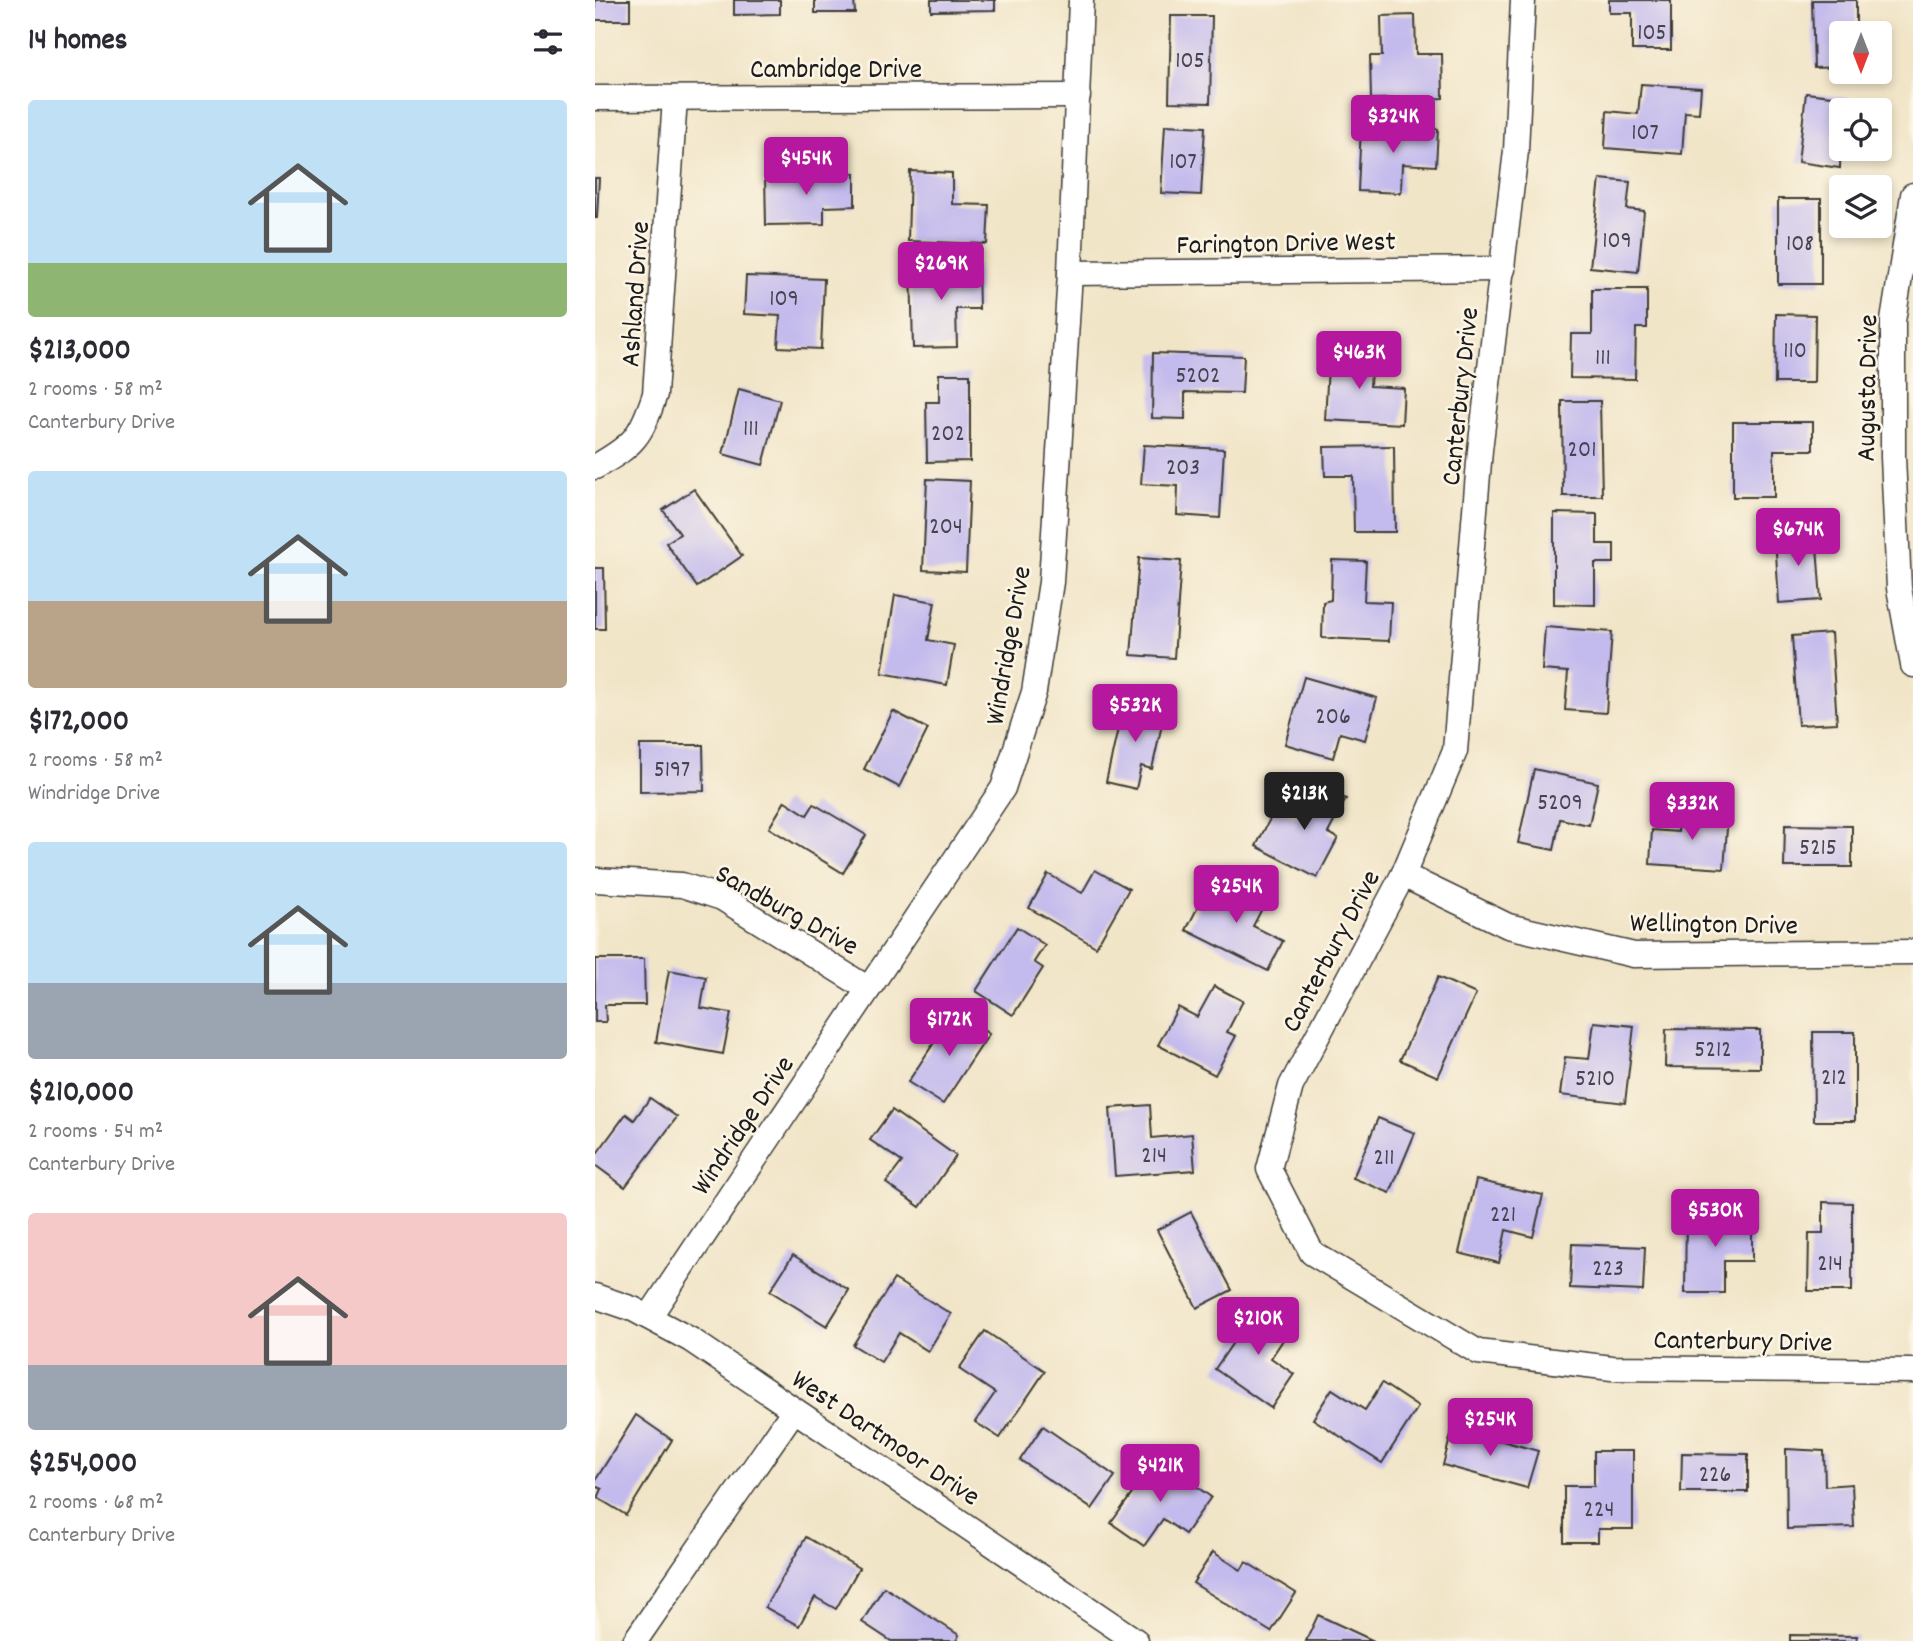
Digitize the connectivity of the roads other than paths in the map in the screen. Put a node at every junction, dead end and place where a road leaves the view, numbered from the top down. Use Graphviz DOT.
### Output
graph roads {
  1 [pos="1081,0"];
  2 [pos="1523,0"];
  3 [pos="1078,96"];
  4 [pos="595,98"];
  5 [pos="675,98"];
  6 [pos="1913,195"];
  7 [pos="1503,270"];
  8 [pos="1070,273"];
  9 [pos="1903,457"];
  10 [pos="595,467"];
  11 [pos="1913,665"];
  12 [pos="1403,875"];
  13 [pos="595,880"];
  14 [pos="1913,952"];
  15 [pos="867,988"];
  16 [pos="595,1296"];
  17 [pos="649,1317"];
  18 [pos="1913,1371"];
  19 [pos="794,1410"];
  20 [pos="635,1641"];
  21 [pos="1136,1641"];
  1 -- 3 [label="street, Windridge Drive"];
  2 -- 7 [label="street, Canterbury Drive"];
  3 -- 5 [label="street, Cambridge Drive"];
  3 -- 8 [label="street, Windridge Drive"];
  4 -- 5 [label="street, Cambridge Drive"];
  5 -- 10 [label="street, Ashland Drive"];
  6 -- 9 [label="street, Augusta Drive"];
  7 -- 8 [label="street, Farington Drive West"];
  7 -- 12 [label="street, Canterbury Drive"];
  8 -- 15 [label="street, Windridge Drive"];
  9 -- 11 [label="street, Augusta Drive"];
  12 -- 14 [label="street, Wellington Drive"];
  12 -- 18 [label="street, Canterbury Drive"];
  13 -- 15 [label="street, Sandburg Drive"];
  15 -- 17 [label="street, Windridge Drive"];
  16 -- 17 [label="street, West Dartmoor Drive"];
  17 -- 19 [label="street, West Dartmoor Drive"];
  19 -- 20 [label="street"];
  19 -- 21 [label="street, West Dartmoor Drive"];
}
